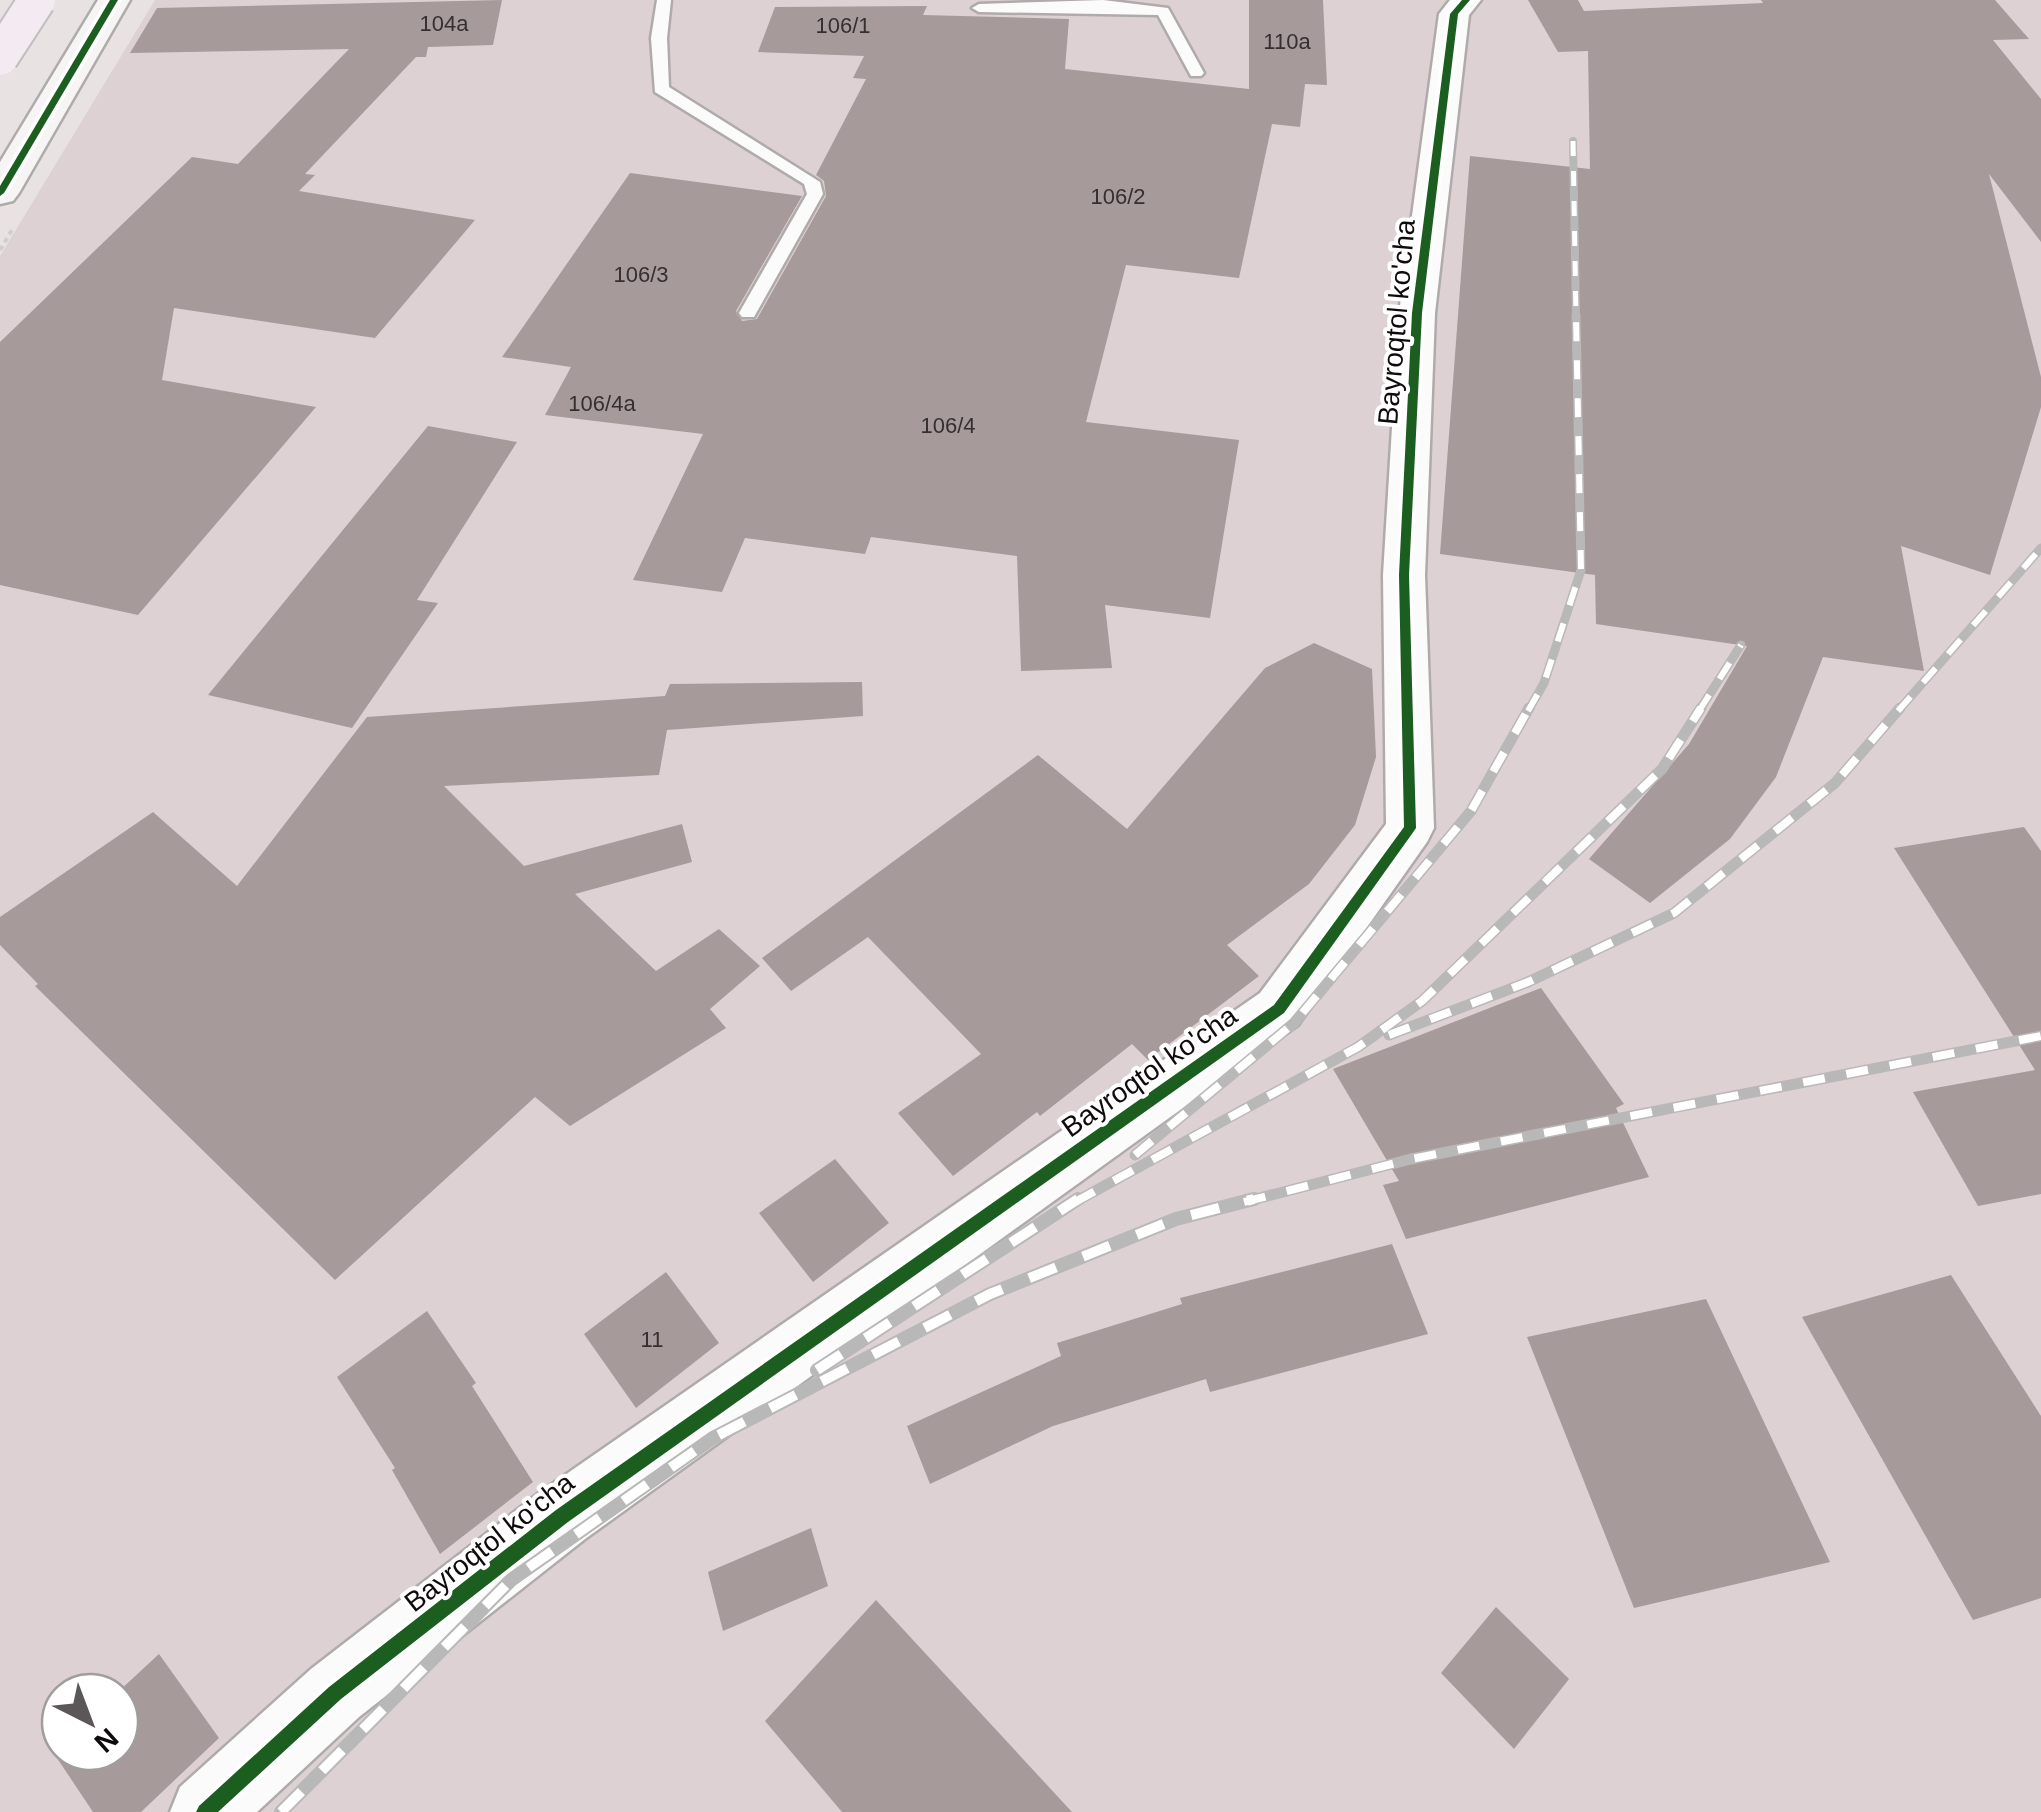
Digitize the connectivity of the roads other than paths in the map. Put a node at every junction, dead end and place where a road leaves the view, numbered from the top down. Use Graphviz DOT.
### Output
graph roads {
  1 [pos="114,0"];
  2 [pos="664,0"];
  3 [pos="1466,0"];
  4 [pos="1111,3"];
  5 [pos="979,8"];
  6 [pos="59,26"];
  7 [pos="0,27"];
  8 [pos="0,57"];
  9 [pos="1196,73"];
  10 [pos="0,193"];
  11 [pos="748,313"];
  12 [pos="205,1812"];
  1 -- 6 [label="street"];
  2 -- 11 [label="lane"];
  3 -- 12 [label="street, Bayroqtol ko'cha"];
  4 -- 5 [label="lane"];
  4 -- 9 [label="lane"];
  6 -- 7 [label="street"];
  6 -- 8 [label="main road, bridge"];
  6 -- 10 [label="street"];
}
